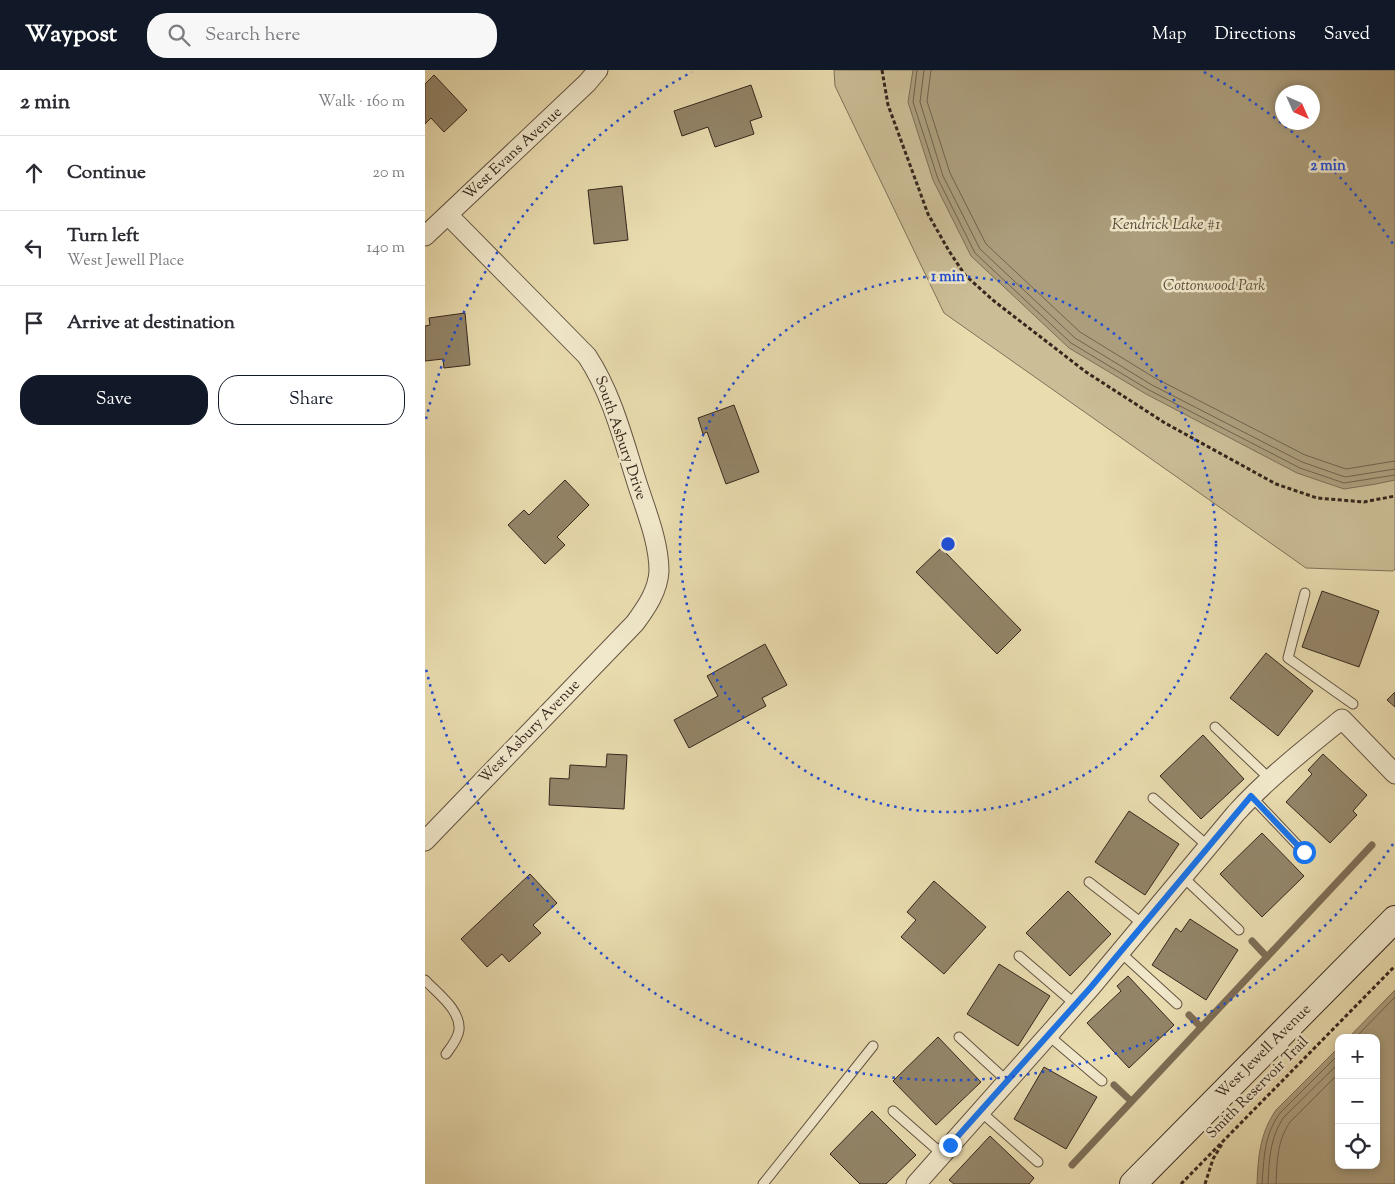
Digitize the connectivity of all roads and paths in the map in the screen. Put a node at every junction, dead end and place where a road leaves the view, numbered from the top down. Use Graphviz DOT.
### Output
graph roads {
  1 [pos="599,70"];
  2 [pos="882,70"];
  3 [pos="448,215"];
  4 [pos="425,236"];
  5 [pos="1395,496"];
  6 [pos="1305,593"];
  7 [pos="635,623"];
  8 [pos="1353,704"];
  9 [pos="1215,727"];
  10 [pos="1395,774"];
  11 [pos="1270,779"];
  12 [pos="1251,796"];
  13 [pos="1153,798"];
  14 [pos="425,841"];
  15 [pos="1209,847"];
  16 [pos="1304,852"];
  17 [pos="1183,877"];
  18 [pos="1089,882"];
  19 [pos="1395,920"];
  20 [pos="1143,924"];
  21 [pos="1239,930"];
  22 [pos="1120,952"];
  23 [pos="1019,956"];
  24 [pos="1395,966"];
  25 [pos="425,980"];
  26 [pos="1075,1004"];
  27 [pos="1177,1004"];
  28 [pos="1048,1035"];
  29 [pos="959,1037"];
  30 [pos="873,1046"];
  31 [pos="446,1054"];
  32 [pos="1007,1080"];
  33 [pos="1102,1080"];
  34 [pos="893,1111"];
  35 [pos="981,1112"];
  36 [pos="1225,1139"];
  37 [pos="942,1154"];
  38 [pos="1038,1162"];
  39 [pos="921,1182"];
  40 [pos="763,1184"];
  41 [pos="1133,1184"];
  42 [pos="1181,1184"];
  43 [pos="1205,1184"];
  1 -- 3 [label="street, West Evans Avenue"];
  2 -- 5 [label="path"];
  3 -- 4 [label="street, West Evans Avenue"];
  3 -- 7 [label="street, South Asbury Drive"];
  6 -- 8 [label="lane"];
  7 -- 14 [label="street, West Asbury Avenue"];
  9 -- 11 [label="lane"];
  10 -- 11 [label="street"];
  11 -- 12 [label="street"];
  12 -- 15 [label="street"];
  12 -- 16 [label="lane"];
  13 -- 15 [label="lane"];
  15 -- 17 [label="street"];
  17 -- 20 [label="street"];
  17 -- 21 [label="lane"];
  18 -- 20 [label="lane"];
  19 -- 41 [label="main road, West Jewell Avenue"];
  20 -- 22 [label="street"];
  22 -- 26 [label="street"];
  22 -- 27 [label="lane"];
  23 -- 26 [label="lane"];
  24 -- 36 [label="path, Smith Reservoir Trail"];
  25 -- 31 [label="lane"];
  26 -- 28 [label="street"];
  28 -- 32 [label="street"];
  28 -- 33 [label="lane"];
  29 -- 32 [label="lane"];
  30 -- 40 [label="lane"];
  32 -- 35 [label="street"];
  34 -- 37 [label="lane"];
  35 -- 37 [label="street"];
  35 -- 38 [label="lane"];
  36 -- 42 [label="path, Smith Reservoir Trail"];
  36 -- 43 [label="path"];
  37 -- 39 [label="street"];
}
